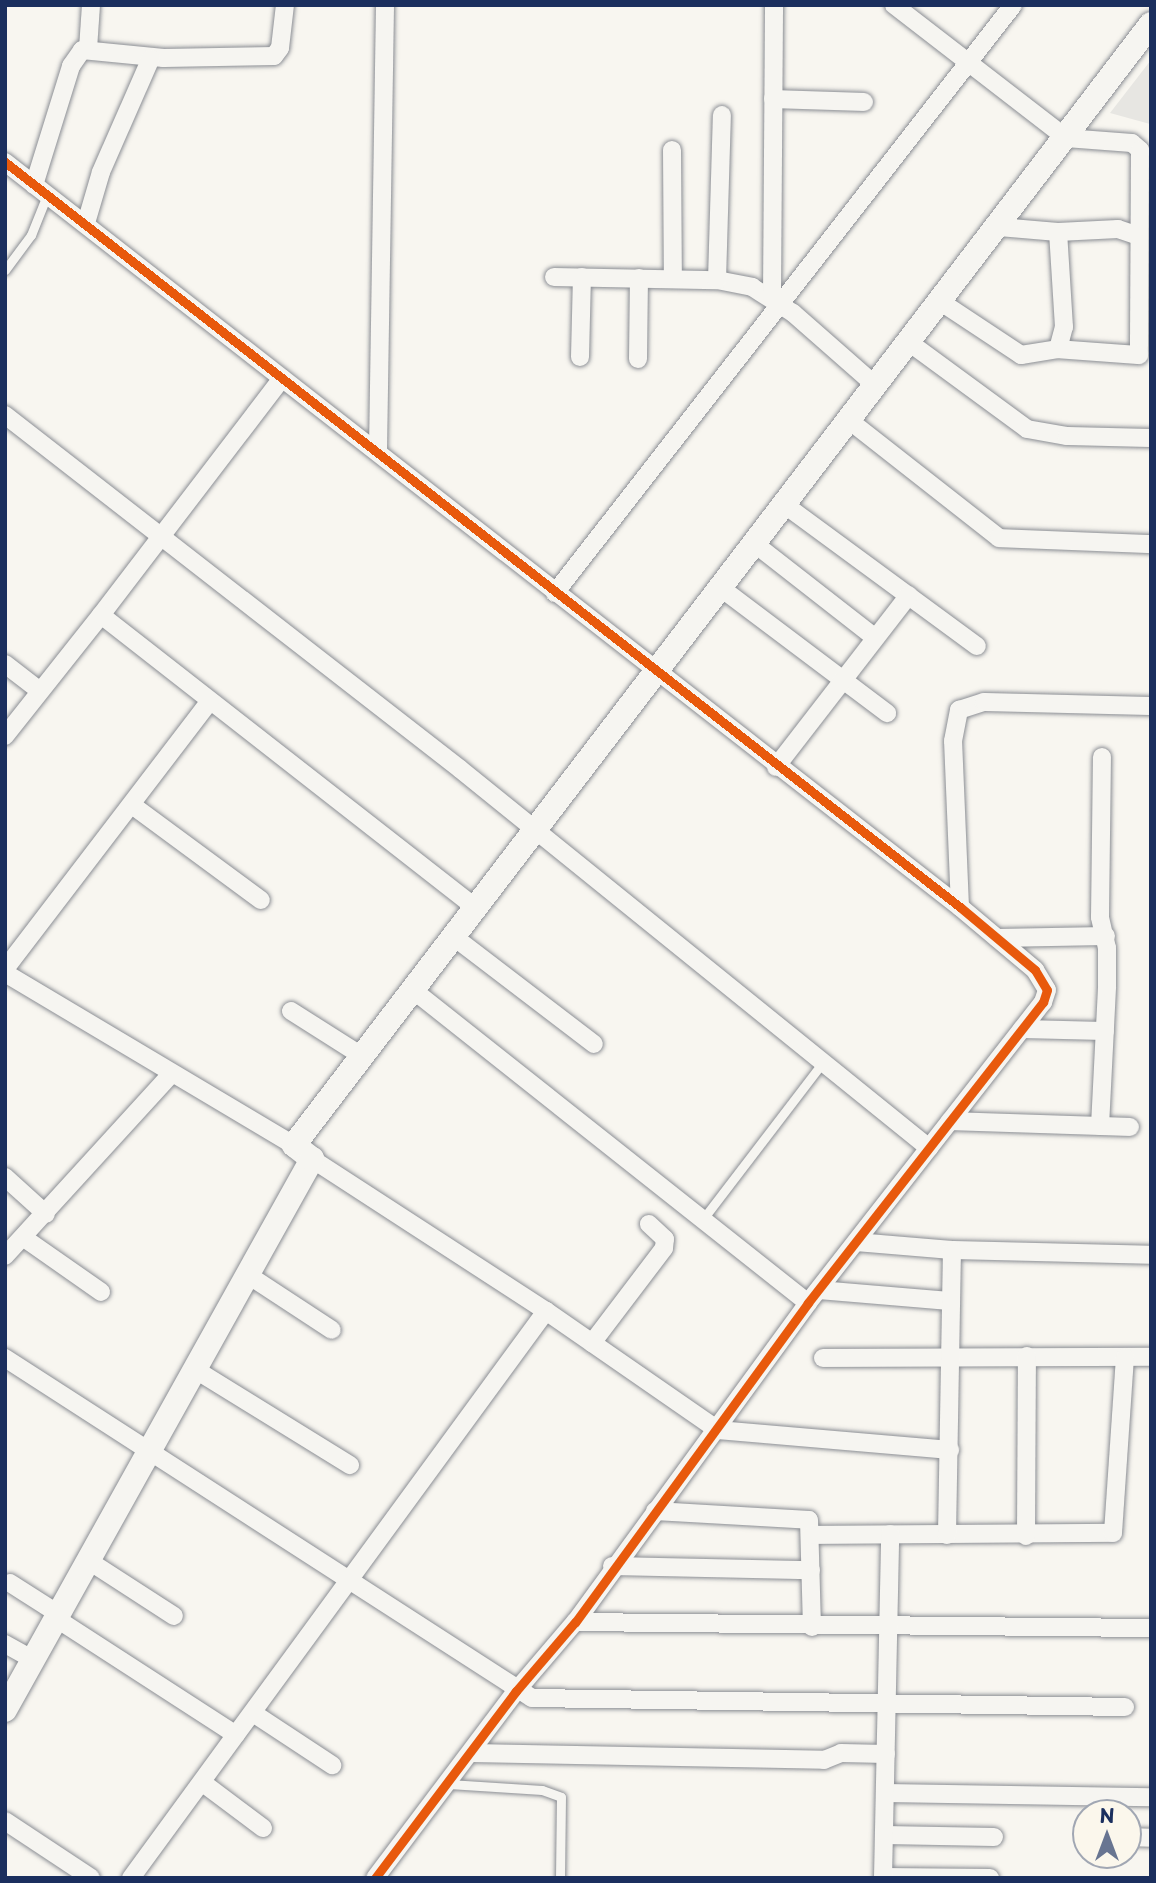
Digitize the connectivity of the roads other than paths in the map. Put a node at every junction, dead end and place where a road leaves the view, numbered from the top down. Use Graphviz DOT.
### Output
graph roads {
  1 [pos="91,5"];
  2 [pos="285,5"];
  3 [pos="385,5"];
  4 [pos="775,5"];
  5 [pos="894,5"];
  6 [pos="1013,5"];
  7 [pos="1151,24"];
  8 [pos="88,49"];
  9 [pos="151,58"];
  10 [pos="970,60"];
  11 [pos="773,99"];
  12 [pos="864,102"];
  13 [pos="722,115"];
  14 [pos="1066,138"];
  15 [pos="672,150"];
  16 [pos="5,162"];
  17 [pos="41,190"];
  18 [pos="86,223"];
  19 [pos="999,227"];
  20 [pos="1058,232"];
  21 [pos="1138,236"];
  22 [pos="5,270"];
  23 [pos="554,276"];
  24 [pos="582,277"];
  25 [pos="639,278"];
  26 [pos="673,279"];
  27 [pos="717,280"];
  28 [pos="776,300"];
  29 [pos="941,302"];
  30 [pos="910,343"];
  31 [pos="1058,349"];
  32 [pos="580,356"];
  33 [pos="638,359"];
  34 [pos="282,378"];
  35 [pos="876,386"];
  36 [pos="5,415"];
  37 [pos="850,421"];
  38 [pos="1151,438"];
  39 [pos="378,451"];
  40 [pos="785,505"];
  41 [pos="162,536"];
  42 [pos="755,544"];
  43 [pos="1151,544"];
  44 [pos="721,588"];
  45 [pos="555,593"];
  46 [pos="909,595"];
  47 [pos="101,615"];
  48 [pos="874,637"];
  49 [pos="977,646"];
  50 [pos="5,664"];
  51 [pos="656,673"];
  52 [pos="842,677"];
  53 [pos="40,691"];
  54 [pos="210,701"];
  55 [pos="1151,706"];
  56 [pos="887,713"];
  57 [pos="5,736"];
  58 [pos="1102,757"];
  59 [pos="776,767"];
  60 [pos="132,805"];
  61 [pos="535,831"];
  62 [pos="261,900"];
  63 [pos="960,907"];
  64 [pos="476,908"];
  65 [pos="1106,936"];
  66 [pos="454,937"];
  67 [pos="997,938"];
  68 [pos="5,971"];
  69 [pos="413,989"];
  70 [pos="291,1011"];
  71 [pos="1022,1029"];
  72 [pos="1105,1031"];
  73 [pos="594,1044"];
  74 [pos="362,1056"];
  75 [pos="824,1061"];
  76 [pos="171,1074"];
  77 [pos="950,1121"];
  78 [pos="1100,1126"];
  79 [pos="1130,1127"];
  80 [pos="929,1148"];
  81 [pos="303,1152"];
  82 [pos="5,1177"];
  83 [pos="46,1214"];
  84 [pos="702,1219"];
  85 [pos="649,1224"];
  86 [pos="24,1238"];
  87 [pos="856,1242"];
  88 [pos="952,1250"];
  89 [pos="1151,1255"];
  90 [pos="5,1256"];
  91 [pos="248,1275"];
  92 [pos="101,1292"];
  93 [pos="813,1296"];
  94 [pos="950,1301"];
  95 [pos="546,1311"];
  96 [pos="332,1330"];
  97 [pos="592,1343"];
  98 [pos="948,1356"];
  99 [pos="1027,1356"];
  100 [pos="1125,1357"];
  101 [pos="1151,1357"];
  102 [pos="5,1358"];
  103 [pos="823,1358"];
  104 [pos="196,1370"];
  105 [pos="718,1430"];
  106 [pos="950,1450"];
  107 [pos="149,1452"];
  108 [pos="350,1465"];
  109 [pos="655,1511"];
  110 [pos="890,1534"];
  111 [pos="811,1535"];
  112 [pos="947,1535"];
  113 [pos="1026,1536"];
  114 [pos="89,1561"];
  115 [pos="612,1566"];
  116 [pos="811,1570"];
  117 [pos="348,1578"];
  118 [pos="10,1583"];
  119 [pos="174,1616"];
  120 [pos="59,1617"];
  121 [pos="575,1622"];
  122 [pos="812,1627"];
  123 [pos="888,1628"];
  124 [pos="1151,1628"];
  125 [pos="5,1644"];
  126 [pos="34,1660"];
  127 [pos="516,1691"];
  128 [pos="887,1706"];
  129 [pos="1125,1707"];
  130 [pos="5,1710"];
  131 [pos="253,1713"];
  132 [pos="236,1735"];
  133 [pos="471,1753"];
  134 [pos="886,1754"];
  135 [pos="332,1765"];
  136 [pos="204,1783"];
  137 [pos="449,1784"];
  138 [pos="885,1793"];
  139 [pos="1151,1797"];
  140 [pos="263,1828"];
  141 [pos="8,1830"];
  142 [pos="884,1835"];
  143 [pos="994,1837"];
  144 [pos="883,1877"];
  145 [pos="91,1878"];
  146 [pos="131,1878"];
  147 [pos="375,1878"];
  148 [pos="560,1878"];
  149 [pos="990,1878"];
  1 -- 8 [label="street"];
  2 -- 9 [label="street"];
  3 -- 39 [label="street"];
  4 -- 11 [label="street"];
  5 -- 10 [label="street"];
  6 -- 10 [label="street"];
  7 -- 14 [label="street"];
  8 -- 9 [label="street"];
  8 -- 17 [label="street"];
  9 -- 18 [label="street"];
  10 -- 14 [label="street"];
  10 -- 28 [label="street"];
  11 -- 12 [label="street"];
  11 -- 28 [label="street"];
  13 -- 27 [label="street"];
  14 -- 19 [label="street"];
  14 -- 21 [label="street"];
  15 -- 26 [label="street"];
  16 -- 17 [label="street"];
  17 -- 18 [label="street"];
  17 -- 22 [label="lane"];
  18 -- 34 [label="street"];
  19 -- 20 [label="street"];
  19 -- 29 [label="street"];
  20 -- 21 [label="street"];
  20 -- 31 [label="street"];
  21 -- 31 [label="street"];
  23 -- 24 [label="street"];
  24 -- 25 [label="street"];
  24 -- 32 [label="street"];
  25 -- 26 [label="street"];
  25 -- 33 [label="street"];
  26 -- 27 [label="street"];
  27 -- 28 [label="street"];
  28 -- 35 [label="street"];
  28 -- 45 [label="street"];
  29 -- 30 [label="street"];
  29 -- 31 [label="street"];
  30 -- 35 [label="street"];
  30 -- 38 [label="street"];
  34 -- 39 [label="street"];
  34 -- 41 [label="street"];
  35 -- 37 [label="street"];
  36 -- 41 [label="street"];
  37 -- 40 [label="street"];
  37 -- 43 [label="street"];
  39 -- 45 [label="street"];
  40 -- 42 [label="street"];
  40 -- 46 [label="street"];
  41 -- 47 [label="street"];
  41 -- 61 [label="street"];
  42 -- 44 [label="street"];
  42 -- 48 [label="street"];
  44 -- 51 [label="street"];
  44 -- 52 [label="street"];
  45 -- 51 [label="street"];
  46 -- 48 [label="street"];
  46 -- 49 [label="street"];
  47 -- 53 [label="street"];
  47 -- 54 [label="street"];
  48 -- 52 [label="street"];
  50 -- 53 [label="street"];
  51 -- 59 [label="street"];
  51 -- 61 [label="street"];
  52 -- 56 [label="street"];
  52 -- 59 [label="street"];
  53 -- 57 [label="street"];
  54 -- 60 [label="street"];
  54 -- 64 [label="street"];
  55 -- 63 [label="street"];
  58 -- 65 [label="street"];
  59 -- 63 [label="street"];
  60 -- 62 [label="street"];
  60 -- 68 [label="street"];
  61 -- 64 [label="street"];
  61 -- 75 [label="street"];
  63 -- 67 [label="street"];
  64 -- 66 [label="street"];
  65 -- 67 [label="street"];
  65 -- 72 [label="street"];
  66 -- 69 [label="street"];
  66 -- 73 [label="street"];
  67 -- 71 [label="street"];
  68 -- 76 [label="street"];
  69 -- 74 [label="street"];
  69 -- 84 [label="street"];
  70 -- 74 [label="street"];
  71 -- 72 [label="street"];
  71 -- 77 [label="street"];
  72 -- 78 [label="street"];
  74 -- 81 [label="street"];
  75 -- 80 [label="street"];
  75 -- 84 [label="lane"];
  76 -- 81 [label="street"];
  76 -- 83 [label="street"];
  77 -- 78 [label="street"];
  77 -- 80 [label="street"];
  78 -- 79 [label="street"];
  80 -- 87 [label="street"];
  81 -- 91 [label="street"];
  81 -- 95 [label="street"];
  82 -- 83 [label="street"];
  83 -- 86 [label="street"];
  84 -- 93 [label="street"];
  85 -- 97 [label="street"];
  86 -- 90 [label="street"];
  86 -- 92 [label="street"];
  87 -- 88 [label="street"];
  87 -- 93 [label="street"];
  88 -- 89 [label="street"];
  88 -- 94 [label="street"];
  91 -- 96 [label="street"];
  91 -- 104 [label="street"];
  93 -- 94 [label="street"];
  93 -- 105 [label="street"];
  94 -- 98 [label="street"];
  95 -- 97 [label="street"];
  95 -- 117 [label="street"];
  97 -- 105 [label="street"];
  98 -- 99 [label="street"];
  98 -- 103 [label="street"];
  98 -- 106 [label="street"];
  99 -- 100 [label="street"];
  99 -- 113 [label="street"];
  100 -- 101 [label="street"];
  100 -- 113 [label="street"];
  102 -- 107 [label="street"];
  104 -- 107 [label="street"];
  104 -- 108 [label="street"];
  105 -- 106 [label="street"];
  105 -- 109 [label="street"];
  106 -- 112 [label="street"];
  107 -- 114 [label="street"];
  107 -- 117 [label="street"];
  109 -- 111 [label="street"];
  109 -- 115 [label="street"];
  110 -- 111 [label="street"];
  110 -- 112 [label="street"];
  110 -- 123 [label="street"];
  111 -- 116 [label="street"];
  112 -- 113 [label="street"];
  114 -- 119 [label="street"];
  114 -- 120 [label="street"];
  115 -- 116 [label="street"];
  115 -- 121 [label="street"];
  116 -- 122 [label="street"];
  117 -- 127 [label="street"];
  117 -- 131 [label="street"];
  118 -- 120 [label="street"];
  120 -- 126 [label="street"];
  120 -- 132 [label="street"];
  121 -- 122 [label="street"];
  121 -- 127 [label="street"];
  122 -- 123 [label="street"];
  123 -- 124 [label="street"];
  123 -- 128 [label="street"];
  125 -- 126 [label="street"];
  126 -- 130 [label="street"];
  127 -- 128 [label="street"];
  127 -- 133 [label="street"];
  128 -- 129 [label="street"];
  128 -- 134 [label="street"];
  131 -- 132 [label="street"];
  131 -- 135 [label="street"];
  132 -- 136 [label="street"];
  133 -- 134 [label="street"];
  133 -- 137 [label="street"];
  134 -- 138 [label="street"];
  136 -- 140 [label="street"];
  136 -- 146 [label="street"];
  137 -- 147 [label="street"];
  137 -- 148 [label="lane"];
  138 -- 139 [label="street"];
  138 -- 142 [label="street"];
  141 -- 145 [label="street"];
  142 -- 143 [label="street"];
  142 -- 144 [label="street"];
  144 -- 149 [label="street"];
}
